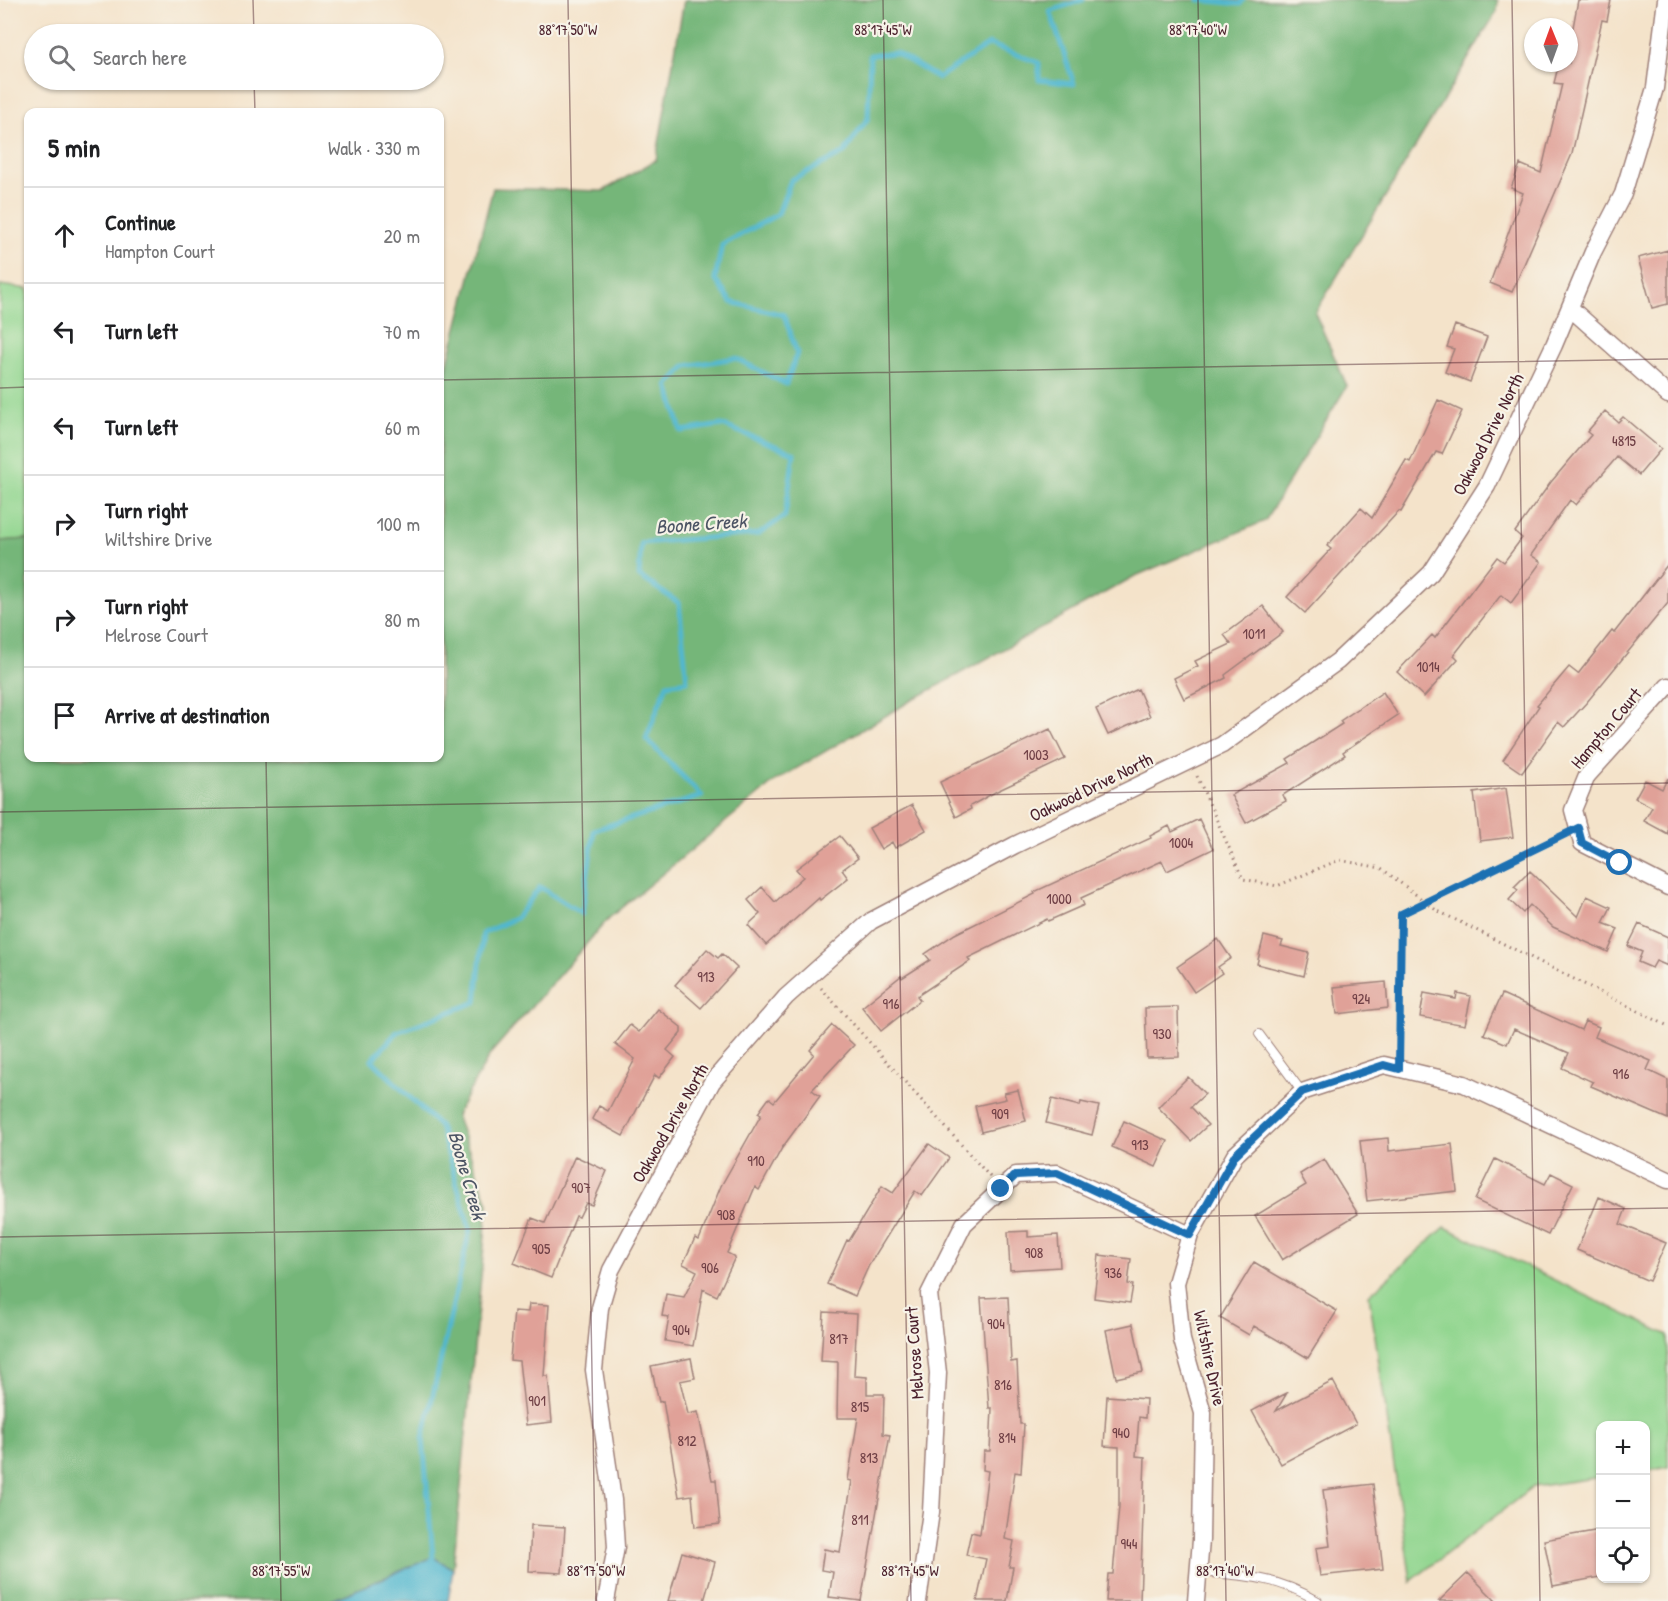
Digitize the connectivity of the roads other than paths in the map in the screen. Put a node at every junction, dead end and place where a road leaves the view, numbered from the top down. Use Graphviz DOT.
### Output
graph roads {
  1 [pos="1666,0"];
  2 [pos="1570,308"];
  3 [pos="1668,395"];
  4 [pos="1668,686"];
  5 [pos="1668,886"];
  6 [pos="1259,1034"];
  7 [pos="1302,1092"];
  8 [pos="1668,1179"];
  9 [pos="1190,1235"];
  10 [pos="1198,1572"];
  11 [pos="606,1601"];
  12 [pos="918,1601"];
  13 [pos="1196,1601"];
  14 [pos="1318,1601"];
  1 -- 2 [label="street, Oakwood Drive North"];
  2 -- 3 [label="street"];
  2 -- 11 [label="street, Oakwood Drive North"];
  4 -- 5 [label="street, Hampton Court"];
  6 -- 7 [label="lane"];
  7 -- 8 [label="street, Wiltshire Drive"];
  7 -- 9 [label="street, Wiltshire Drive"];
  9 -- 10 [label="street, Wiltshire Drive"];
  9 -- 12 [label="street, Melrose Court"];
  10 -- 13 [label="street, Wiltshire Drive"];
  10 -- 14 [label="lane"];
}
